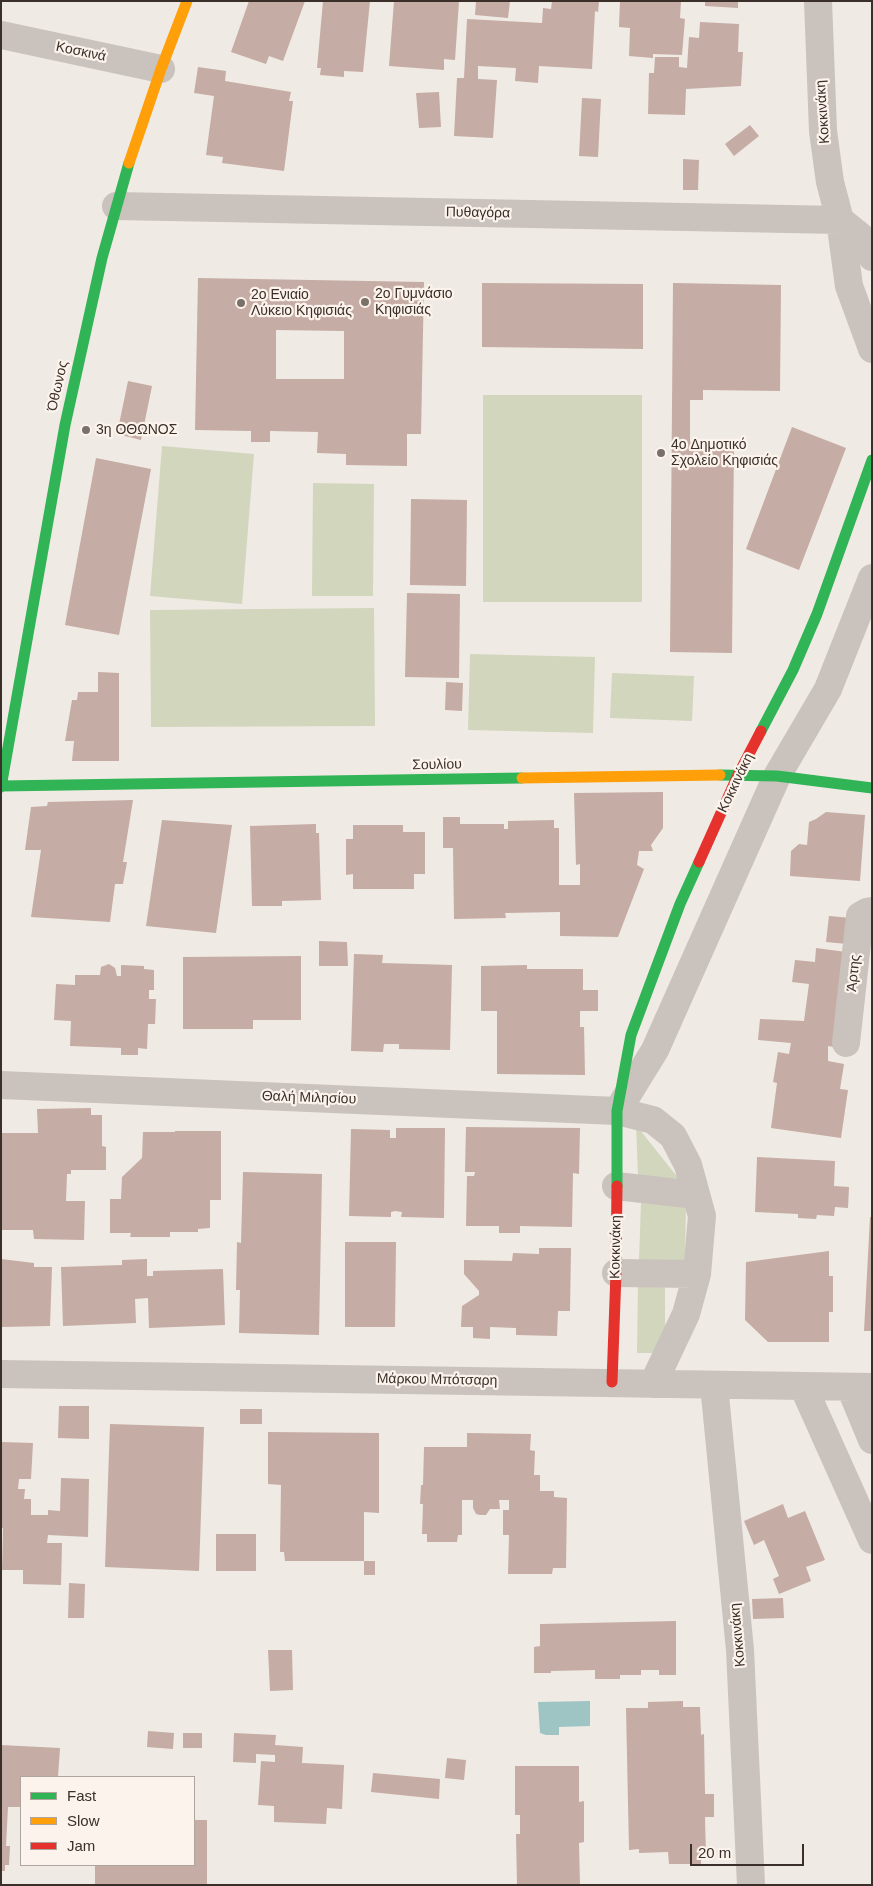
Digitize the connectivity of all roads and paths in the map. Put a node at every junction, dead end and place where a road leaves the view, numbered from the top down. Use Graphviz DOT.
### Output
graph roads {
  1 [pos="187,1"];
  2 [pos="818,1"];
  3 [pos="1,36"];
  4 [pos="161,69"];
  5 [pos="116,206"];
  6 [pos="840,220"];
  7 [pos="872,256"];
  8 [pos="872,349"];
  9 [pos="872,460"];
  10 [pos="872,578"];
  11 [pos="4,748"];
  12 [pos="738,775"];
  13 [pos="777,776"];
  14 [pos="1,787"];
  15 [pos="872,788"];
  16 [pos="872,911"];
  17 [pos="846,1043"];
  18 [pos="1,1085"];
  19 [pos="617,1111"];
  20 [pos="616,1186"];
  21 [pos="696,1195"];
  22 [pos="616,1274"];
  23 [pos="697,1274"];
  24 [pos="1,1374"];
  25 [pos="612,1382"];
  26 [pos="653,1384"];
  27 [pos="714,1385"];
  28 [pos="802,1386"];
  29 [pos="861,1387"];
  30 [pos="872,1440"];
  31 [pos="872,1540"];
  32 [pos="751,1885"];
  1 -- 4 [label="street, Όθωνος"];
  2 -- 6 [label="street, Κοκκινάκη"];
  3 -- 4 [label="street, Κοσκινά"];
  4 -- 5 [label="street, Όθωνος"];
  5 -- 6 [label="street, Πυθαγόρα"];
  5 -- 11 [label="street, Όθωνος"];
  6 -- 7 [label="street"];
  6 -- 8 [label="street, Κοκκινάκη"];
  9 -- 12 [label="street, Κοκκινάκη"];
  10 -- 13 [label="street"];
  11 -- 14 [label="street, Όθωνος"];
  12 -- 13 [label="street, Σουλίου"];
  12 -- 14 [label="street, Σουλίου"];
  12 -- 19 [label="street, Κοκκινάκη"];
  13 -- 15 [label="street, Σουλίου"];
  13 -- 19 [label="street"];
  16 -- 17 [label="street, Άρτης"];
  18 -- 19 [label="street, Θαλή Μιλησίου"];
  19 -- 20 [label="street, Κοκκινάκη"];
  19 -- 21 [label="street, Θαλή Μιλησίου"];
  20 -- 21 [label="street"];
  20 -- 22 [label="street, Κοκκινάκη"];
  21 -- 23 [label="street, Θαλή Μιλησίου"];
  22 -- 23 [label="street"];
  22 -- 25 [label="street, Κοκκινάκη"];
  23 -- 26 [label="street, Θαλή Μιλησίου"];
  24 -- 25 [label="street, Μάρκου Μπότσαρη"];
  25 -- 26 [label="street, Μάρκου Μπότσαρη"];
  26 -- 27 [label="street, Μάρκου Μπότσαρη"];
  27 -- 28 [label="street, Μάρκου Μπότσαρη"];
  27 -- 32 [label="street, Κοκκινάκη"];
  28 -- 29 [label="street, Μάρκου Μπότσαρη"];
  28 -- 31 [label="street"];
  29 -- 30 [label="street"];
}
